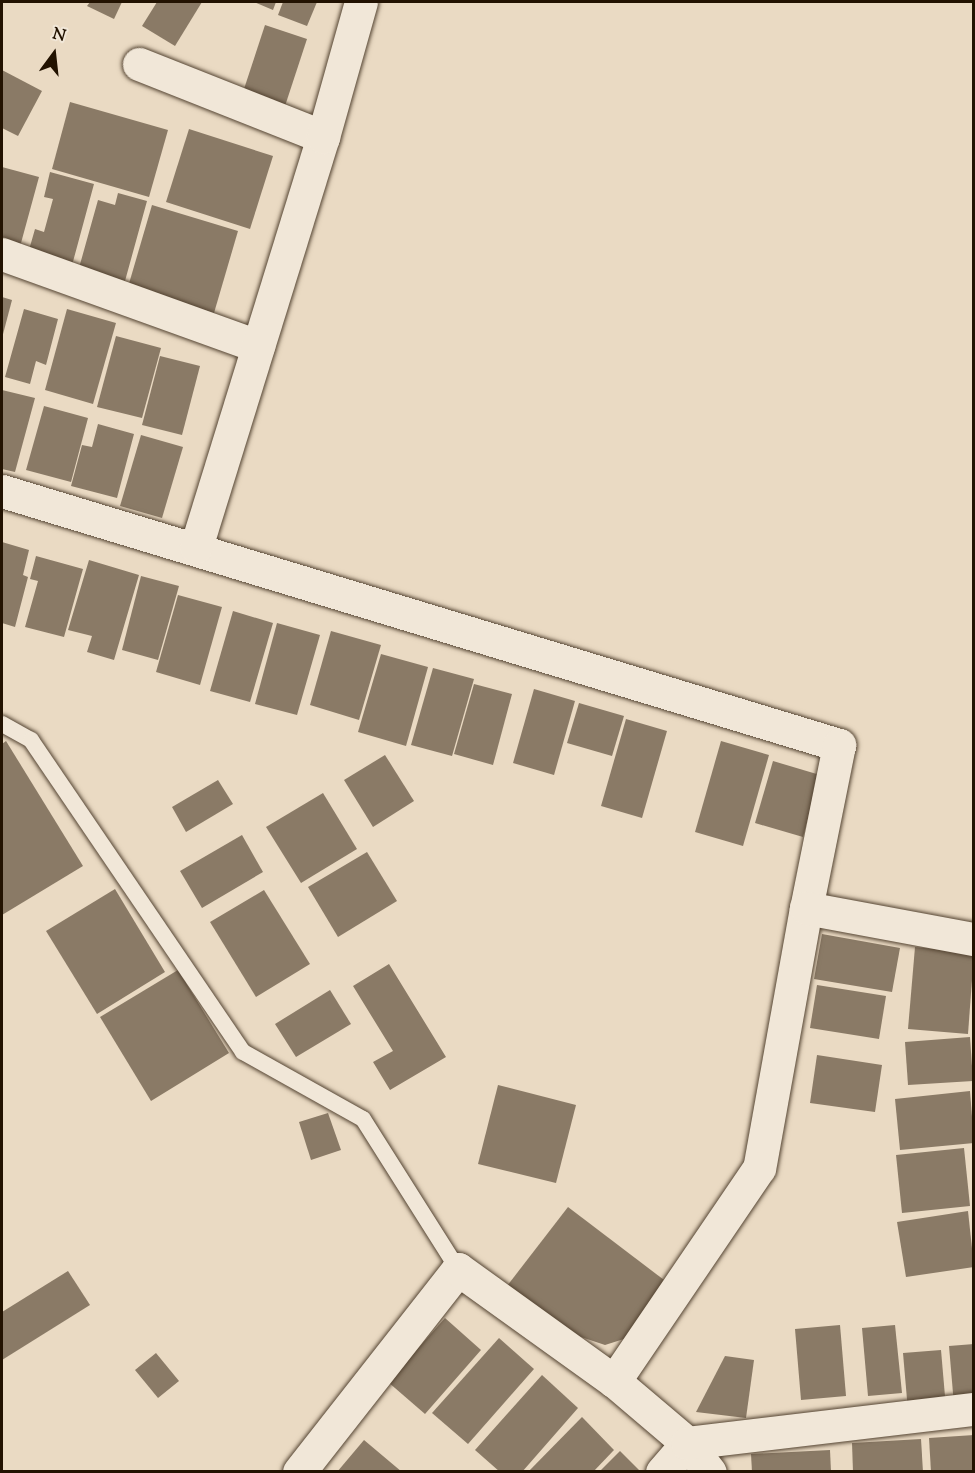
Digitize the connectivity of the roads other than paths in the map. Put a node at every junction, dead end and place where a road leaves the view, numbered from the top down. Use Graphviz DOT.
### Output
graph roads {
  1 [pos="361,2"];
  2 [pos="139,64"];
  3 [pos="323,137"];
  4 [pos="2,254"];
  5 [pos="258,346"];
  6 [pos="2,490"];
  7 [pos="196,547"];
  8 [pos="2,724"];
  9 [pos="806,908"];
  10 [pos="974,939"];
  11 [pos="458,1269"];
  12 [pos="614,1381"];
  13 [pos="974,1409"];
  14 [pos="687,1443"];
  15 [pos="299,1472"];
  16 [pos="662,1472"];
  17 [pos="710,1472"];
  1 -- 3 [label="street"];
  2 -- 3 [label="street"];
  3 -- 5 [label="street"];
  4 -- 5 [label="street"];
  5 -- 7 [label="street"];
  6 -- 7 [label="street"];
  7 -- 9 [label="street"];
  8 -- 11 [label="lane"];
  9 -- 10 [label="street"];
  9 -- 12 [label="street"];
  11 -- 12 [label="street"];
  11 -- 15 [label="street"];
  12 -- 14 [label="street"];
  13 -- 14 [label="street"];
  14 -- 16 [label="street"];
  14 -- 17 [label="street"];
}
